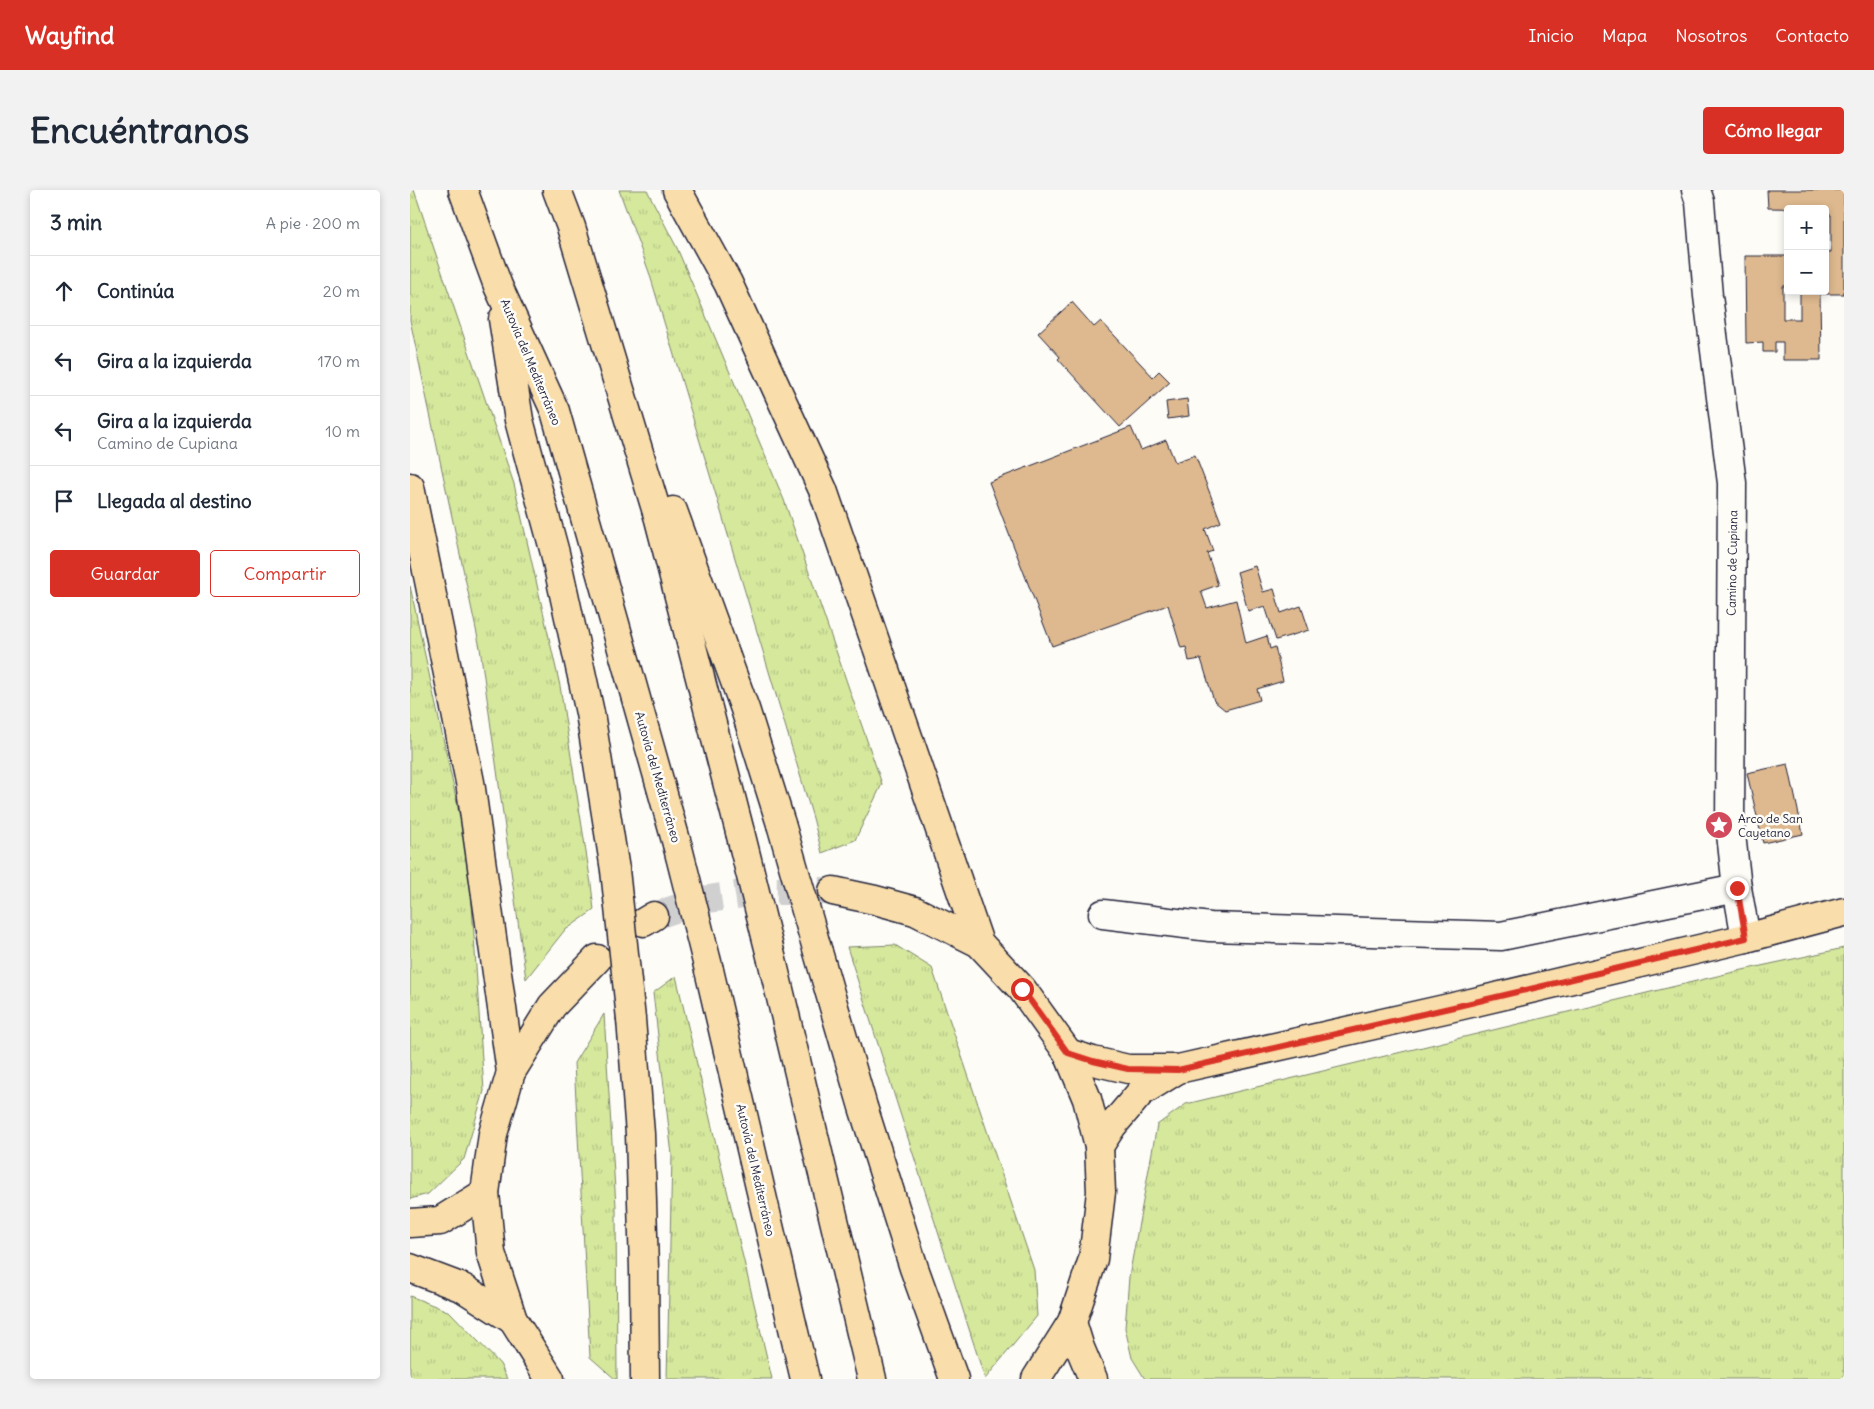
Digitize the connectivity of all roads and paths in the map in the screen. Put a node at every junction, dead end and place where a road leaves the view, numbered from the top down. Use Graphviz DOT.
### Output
graph roads {
  1 [pos="463,190"];
  2 [pos="557,190"];
  3 [pos="677,190"];
  4 [pos="1696,190"];
  5 [pos="571,227"];
  6 [pos="498,286"];
  7 [pos="410,487"];
  8 [pos="1737,888"];
  9 [pos="833,891"];
  10 [pos="1844,912"];
  11 [pos="1103,914"];
  12 [pos="1746,938"];
  13 [pos="979,944"];
  14 [pos="597,959"];
  15 [pos="1068,1053"];
  16 [pos="1178,1070"];
  17 [pos="511,1072"];
  18 [pos="1099,1146"];
  19 [pos="485,1193"];
  20 [pos="410,1223"];
  21 [pos="410,1268"];
  22 [pos="513,1320"];
  23 [pos="1072,1322"];
  24 [pos="550,1379"];
  25 [pos="645,1379"];
  26 [pos="805,1379"];
  27 [pos="872,1379"];
  28 [pos="954,1379"];
  29 [pos="1036,1379"];
  30 [pos="1094,1379"];
  1 -- 6 [label="main road, Autovía del Mediterráneo"];
  2 -- 5 [label="main road"];
  3 -- 13 [label="main road"];
  4 -- 8 [label="street, Camino de Cupiana"];
  5 -- 27 [label="main road, bridge"];
  5 -- 28 [label="main road, bridge"];
  6 -- 25 [label="main road, bridge"];
  6 -- 26 [label="main road, Autovía del Mediterráneo, bridge"];
  7 -- 17 [label="main road"];
  8 -- 11 [label="street"];
  8 -- 12 [label="street, Camino de Cupiana"];
  9 -- 13 [label="main road"];
  10 -- 12 [label="main road"];
  12 -- 16 [label="main road"];
  13 -- 15 [label="main road"];
  14 -- 17 [label="main road"];
  15 -- 16 [label="main road"];
  15 -- 18 [label="main road"];
  16 -- 18 [label="main road"];
  17 -- 19 [label="main road"];
  18 -- 23 [label="main road"];
  19 -- 20 [label="main road"];
  19 -- 22 [label="main road"];
  21 -- 22 [label="main road"];
  22 -- 24 [label="main road"];
  23 -- 29 [label="main road"];
  23 -- 30 [label="main road"];
}
